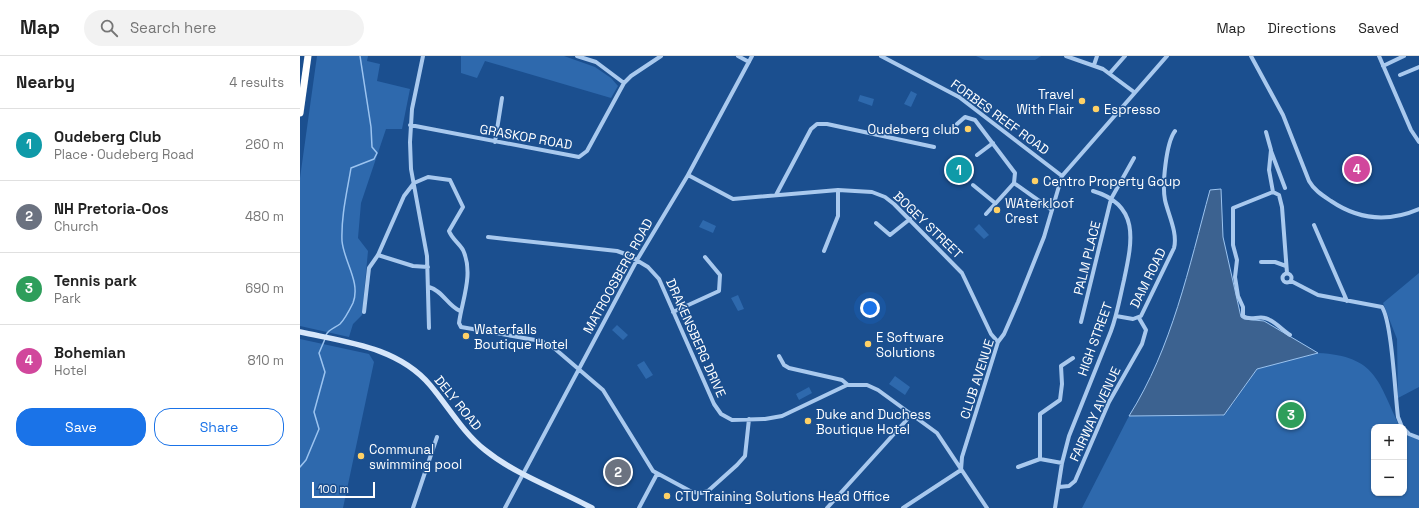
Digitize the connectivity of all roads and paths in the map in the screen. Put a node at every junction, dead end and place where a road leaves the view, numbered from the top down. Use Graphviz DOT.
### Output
graph roads {
  1 [pos="308,56"];
  2 [pos="423,56"];
  3 [pos="577,56"];
  4 [pos="661,56"];
  5 [pos="738,56"];
  6 [pos="752,56"];
  7 [pos="881,56"];
  8 [pos="1066,56"];
  9 [pos="1097,56"];
  10 [pos="1125,56"];
  11 [pos="1166,56"];
  12 [pos="1251,56"];
  13 [pos="1379,56"];
  14 [pos="1404,56"];
  15 [pos="749,62"];
  16 [pos="1094,65"];
  17 [pos="1383,66"];
  18 [pos="1419,67"];
  19 [pos="1110,73"];
  20 [pos="1400,75"];
  21 [pos="624,83"];
  22 [pos="1134,92"];
  23 [pos="502,98"];
  24 [pos="300,113"];
  25 [pos="957,124"];
  26 [pos="410,125"];
  27 [pos="1175,131"];
  28 [pos="1266,132"];
  29 [pos="495,142"];
  30 [pos="1419,142"];
  31 [pos="993,143"];
  32 [pos="934,147"];
  33 [pos="1271,150"];
  34 [pos="977,155"];
  35 [pos="1134,158"];
  36 [pos="688,175"];
  37 [pos="1062,176"];
  38 [pos="414,183"];
  39 [pos="1014,183"];
  40 [pos="973,185"];
  41 [pos="1285,188"];
  42 [pos="838,190"];
  43 [pos="1094,191"];
  44 [pos="1273,192"];
  45 [pos="776,195"];
  46 [pos="1111,199"];
  47 [pos="995,203"];
  48 [pos="1419,209"];
  49 [pos="1052,210"];
  50 [pos="986,214"];
  51 [pos="910,219"];
  52 [pos="876,223"];
  53 [pos="1314,225"];
  54 [pos="488,238"];
  55 [pos="824,251"];
  56 [pos="378,255"];
  57 [pos="705,257"];
  58 [pos="637,260"];
  59 [pos="1261,262"];
  60 [pos="1286,266"];
  61 [pos="428,267"];
  62 [pos="1286,274"];
  63 [pos="1291,281"];
  64 [pos="429,287"];
  65 [pos="1347,301"];
  66 [pos="460,311"];
  67 [pos="364,312"];
  68 [pos="673,312"];
  69 [pos="1116,316"];
  70 [pos="1140,318"];
  71 [pos="1081,322"];
  72 [pos="429,328"];
  73 [pos="300,332"];
  74 [pos="1290,335"];
  75 [pos="998,342"];
  76 [pos="779,356"];
  77 [pos="1073,358"];
  78 [pos="579,368"];
  79 [pos="848,385"];
  80 [pos="912,414"];
  81 [pos="749,419"];
  82 [pos="1401,424"];
  83 [pos="1407,432"];
  84 [pos="437,437"];
  85 [pos="1419,438"];
  86 [pos="951,454"];
  87 [pos="962,457"];
  88 [pos="1040,458"];
  89 [pos="1062,463"];
  90 [pos="1018,467"];
  91 [pos="961,470"];
  92 [pos="522,473"];
  93 [pos="657,474"];
  94 [pos="1059,486"];
  95 [pos="414,508"];
  96 [pos="505,508"];
  97 [pos="592,508"];
  98 [pos="639,508"];
  99 [pos="828,508"];
  100 [pos="903,508"];
  101 [pos="987,508"];
  102 [pos="1055,508"];
  1 -- 24 [label="highway"];
  2 -- 26 [label="street"];
  3 -- 21 [label="street"];
  4 -- 21 [label="street, GRASKOP ROAD"];
  5 -- 15 [label="street"];
  6 -- 15 [label="street, MATROOSBERG ROAD"];
  7 -- 37 [label="street, FORBES REEF ROAD"];
  8 -- 16 [label="street"];
  9 -- 16 [label="street"];
  10 -- 19 [label="street"];
  11 -- 22 [label="street, CLUB AVENUE"];
  12 -- 48 [label="street"];
  13 -- 17 [label="street"];
  14 -- 17 [label="street"];
  15 -- 36 [label="street, MATROOSBERG ROAD"];
  16 -- 19 [label="street"];
  17 -- 30 [label="street"];
  18 -- 20 [label="street"];
  19 -- 22 [label="street"];
  21 -- 29 [label="street, GRASKOP ROAD"];
  22 -- 37 [label="street, CLUB AVENUE"];
  23 -- 29 [label="street"];
  25 -- 31 [label="street"];
  26 -- 29 [label="street, GRASKOP ROAD"];
  26 -- 38 [label="street"];
  27 -- 70 [label="street, DAM ROAD"];
  28 -- 33 [label="street"];
  31 -- 34 [label="street"];
  31 -- 39 [label="street"];
  32 -- 45 [label="street"];
  33 -- 41 [label="street"];
  33 -- 44 [label="street"];
  35 -- 46 [label="street, PALM PLACE"];
  36 -- 45 [label="street, BOGEY STREET"];
  36 -- 58 [label="street, MATROOSBERG ROAD"];
  37 -- 49 [label="street, CLUB AVENUE"];
  38 -- 56 [label="street"];
  38 -- 61 [label="street"];
  38 -- 66 [label="street"];
  39 -- 47 [label="street"];
  39 -- 49 [label="street"];
  40 -- 47 [label="street"];
  42 -- 45 [label="street, BOGEY STREET"];
  42 -- 51 [label="street, BOGEY STREET"];
  42 -- 55 [label="street"];
  43 -- 46 [label="street, HIGH STREET"];
  44 -- 60 [label="street"];
  44 -- 74 [label="street"];
  46 -- 69 [label="street, HIGH STREET"];
  46 -- 71 [label="street, PALM PLACE"];
  47 -- 50 [label="street"];
  49 -- 75 [label="street, CLUB AVENUE"];
  51 -- 52 [label="street"];
  51 -- 75 [label="street, BOGEY STREET"];
  53 -- 65 [label="street"];
  54 -- 58 [label="street, DRAKENSBERG DRIVE"];
  56 -- 61 [label="street"];
  56 -- 67 [label="street"];
  57 -- 68 [label="street"];
  58 -- 68 [label="street, DRAKENSBERG DRIVE"];
  58 -- 78 [label="street, MATROOSBERG ROAD"];
  59 -- 60 [label="street"];
  60 -- 62 [label="street"];
  61 -- 64 [label="street"];
  62 -- 63 [label="street"];
  62 -- 63 [label="street"];
  63 -- 65 [label="street"];
  64 -- 66 [label="street"];
  64 -- 72 [label="street"];
  65 -- 82 [label="street"];
  66 -- 78 [label="street"];
  68 -- 81 [label="street, DRAKENSBERG DRIVE"];
  69 -- 70 [label="street, DAM ROAD"];
  69 -- 89 [label="street, HIGH STREET"];
  70 -- 94 [label="street, FAIRWAY AVENUE"];
  73 -- 92 [label="street, DELY ROAD"];
  75 -- 87 [label="street, CLUB AVENUE"];
  76 -- 79 [label="street"];
  77 -- 88 [label="street"];
  78 -- 92 [label="street, MATROOSBERG ROAD"];
  78 -- 93 [label="street"];
  79 -- 80 [label="street, DRAKENSBERG DRIVE"];
  79 -- 81 [label="street, DRAKENSBERG DRIVE"];
  80 -- 86 [label="street, DRAKENSBERG DRIVE"];
  80 -- 99 [label="street"];
  81 -- 93 [label="street"];
  83 -- 85 [label="street"];
  84 -- 95 [label="street"];
  86 -- 87 [label="street"];
  86 -- 91 [label="street, DRAKENSBERG DRIVE"];
  87 -- 91 [label="street, CLUB AVENUE"];
  88 -- 89 [label="street"];
  88 -- 90 [label="street"];
  89 -- 94 [label="street, HIGH STREET"];
  91 -- 100 [label="street"];
  91 -- 101 [label="street, DRAKENSBERG DRIVE"];
  92 -- 96 [label="street, MATROOSBERG ROAD"];
  92 -- 97 [label="street, DELY ROAD"];
  93 -- 98 [label="street"];
  94 -- 102 [label="street, HIGH STREET"];
}
